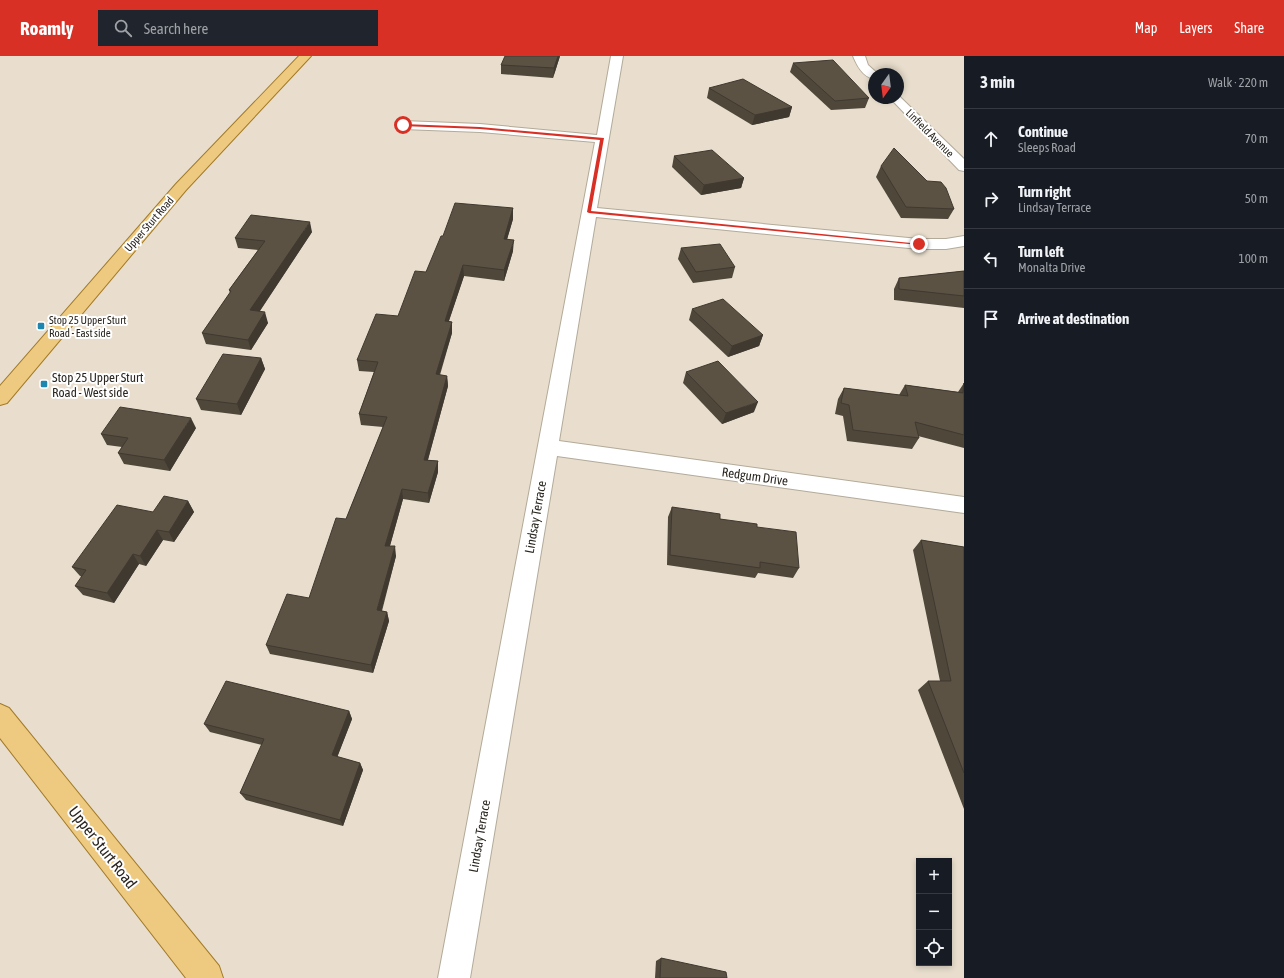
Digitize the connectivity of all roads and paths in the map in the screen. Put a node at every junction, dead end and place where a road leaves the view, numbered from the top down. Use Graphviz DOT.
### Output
graph roads {
  1 [pos="305,56"];
  2 [pos="617,56"];
  3 [pos="858,56"];
  4 [pos="868,71"];
  5 [pos="902,104"];
  6 [pos="403,125"];
  7 [pos="602,139"];
  8 [pos="964,167"];
  9 [pos="589,212"];
  10 [pos="964,241"];
  11 [pos="0,398"];
  12 [pos="547,447"];
  13 [pos="964,505"];
  14 [pos="0,716"];
  15 [pos="207,978"];
  16 [pos="454,978"];
  1 -- 11 [label="main road, Upper Sturt Road"];
  2 -- 7 [label="street, Lindsay Terrace"];
  3 -- 4 [label="street"];
  5 -- 8 [label="street, Linfield Avenue"];
  6 -- 7 [label="street"];
  7 -- 9 [label="street, Lindsay Terrace"];
  9 -- 10 [label="street"];
  9 -- 12 [label="street, Lindsay Terrace"];
  12 -- 13 [label="street, Redgum Drive"];
  12 -- 16 [label="street, Lindsay Terrace"];
  14 -- 15 [label="main road, Upper Sturt Road"];
}
